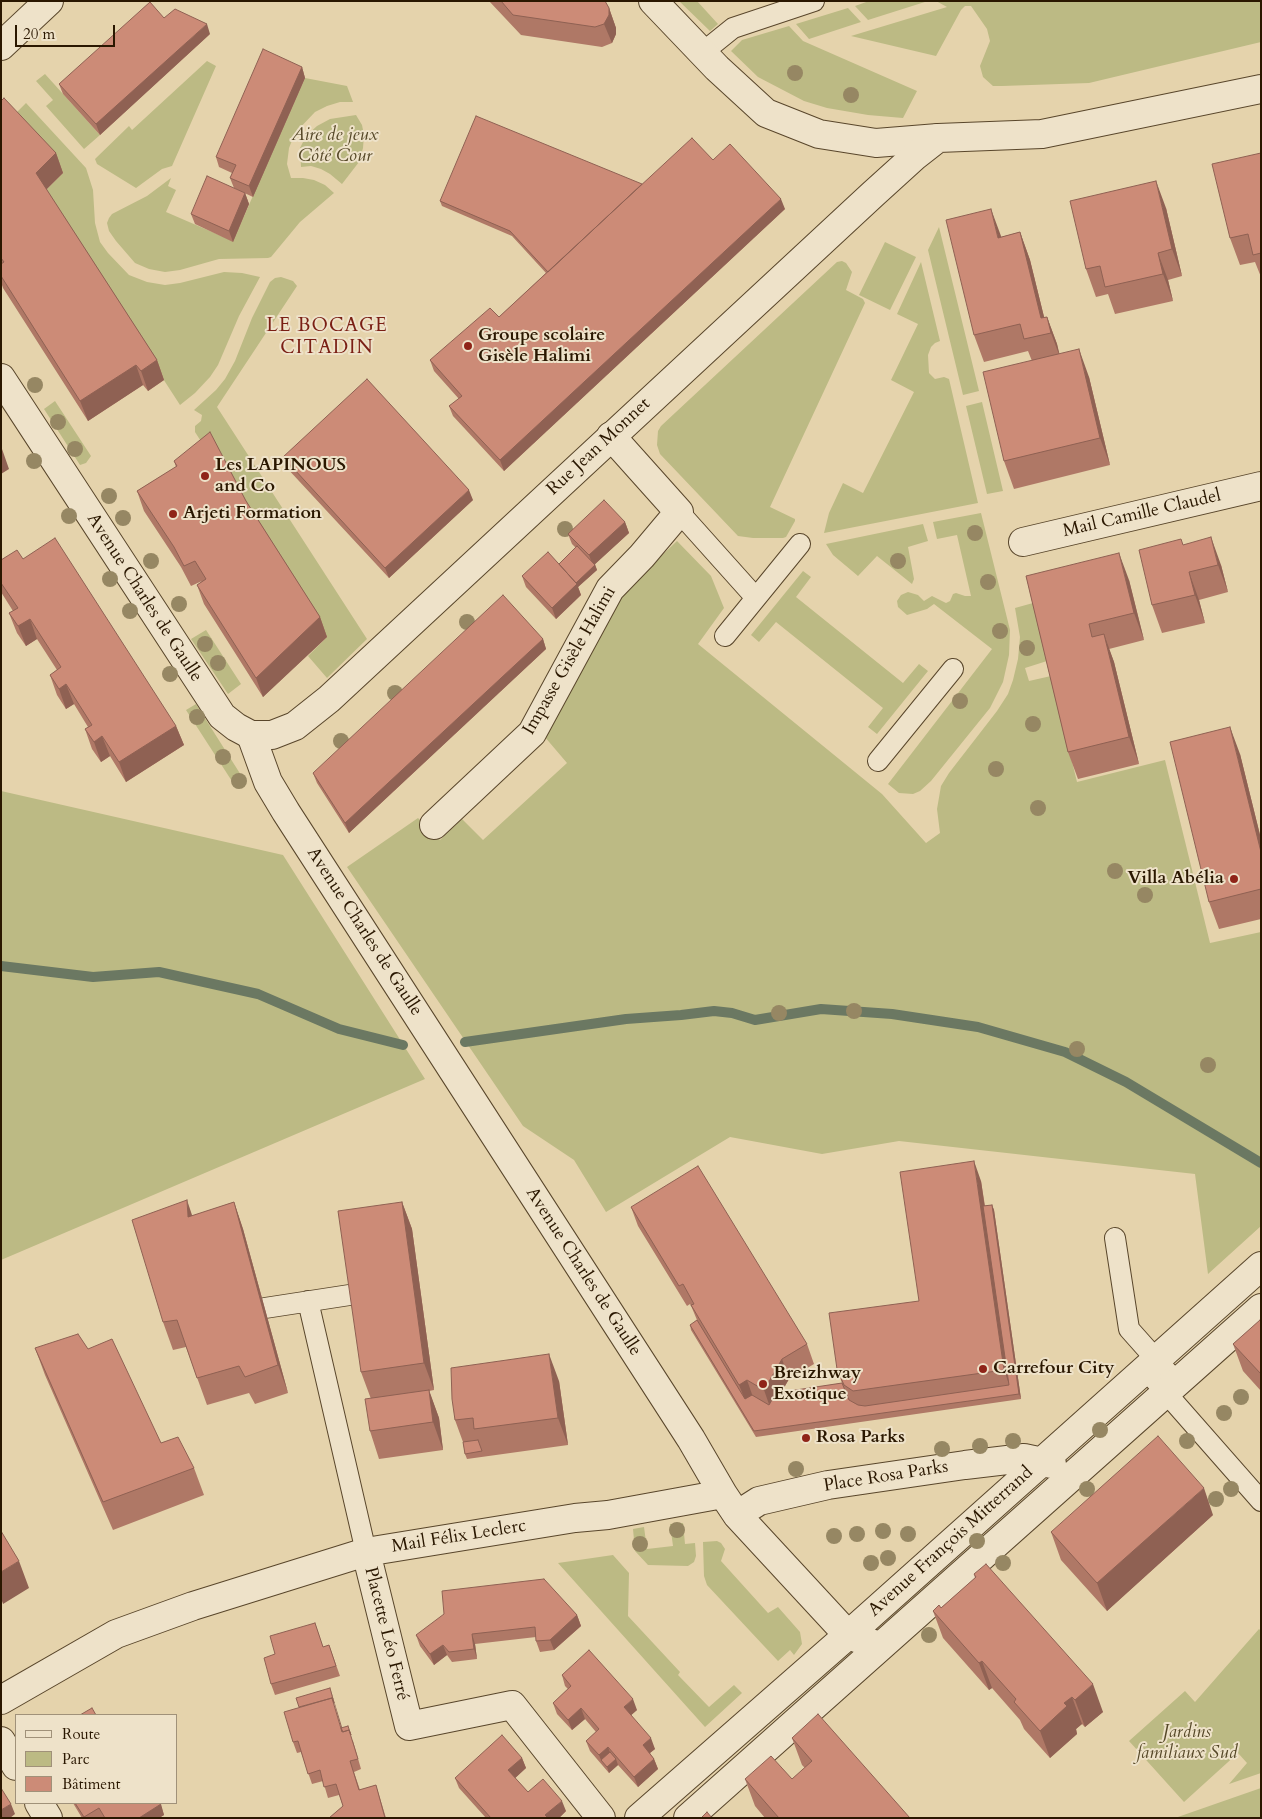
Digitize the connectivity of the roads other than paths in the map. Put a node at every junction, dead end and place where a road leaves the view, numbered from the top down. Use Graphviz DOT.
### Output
graph roads {
  1 [pos="49,1"];
  2 [pos="653,1"];
  3 [pos="814,1"];
  4 [pos="1,46"];
  5 [pos="702,53"];
  6 [pos="1261,89"];
  7 [pos="938,138"];
  8 [pos="1,378"];
  9 [pos="610,436"];
  10 [pos="1261,486"];
  11 [pos="679,512"];
  12 [pos="1023,542"];
  13 [pos="800,544"];
  14 [pos="756,598"];
  15 [pos="725,636"];
  16 [pos="954,669"];
  17 [pos="251,734"];
  18 [pos="878,761"];
  19 [pos="434,825"];
  20 [pos="1115,1238"];
  21 [pos="1261,1266"];
  22 [pos="356,1294"];
  23 [pos="308,1301"];
  24 [pos="265,1308"];
  25 [pos="1261,1308"];
  26 [pos="1150,1364"];
  27 [pos="1171,1388"];
  28 [pos="1041,1461"];
  29 [pos="1076,1472"];
  30 [pos="1261,1501"];
  31 [pos="730,1505"];
  32 [pos="366,1552"];
  33 [pos="848,1635"];
  34 [pos="880,1646"];
  35 [pos="1,1700"];
  36 [pos="1,1741"];
  37 [pos="15,1764"];
  38 [pos="40,1804"];
  39 [pos="48,1818"];
  40 [pos="601,1818"];
  41 [pos="640,1818"];
  42 [pos="688,1818"];
  1 -- 4 [label="street"];
  2 -- 5 [label="street"];
  3 -- 5 [label="lane"];
  5 -- 7 [label="street"];
  6 -- 7 [label="street"];
  7 -- 9 [label="street, Rue Jean Monnet"];
  8 -- 17 [label="street, Avenue Charles de Gaulle"];
  9 -- 11 [label="street"];
  9 -- 17 [label="street, Rue Jean Monnet"];
  10 -- 12 [label="street, Mail Camille Claudel"];
  11 -- 14 [label="lane"];
  11 -- 19 [label="street, Impasse Gisèle Halimi"];
  13 -- 14 [label="lane"];
  14 -- 15 [label="lane"];
  16 -- 18 [label="lane"];
  17 -- 31 [label="street, Avenue Charles de Gaulle"];
  20 -- 26 [label="lane"];
  21 -- 26 [label="street, Avenue François Mitterrand"];
  22 -- 23 [label="lane"];
  23 -- 24 [label="lane"];
  23 -- 32 [label="lane, Placette Léo Ferré"];
  25 -- 27 [label="street, Avenue François Mitterrand"];
  26 -- 27 [label="lane"];
  26 -- 28 [label="street, Avenue François Mitterrand"];
  27 -- 29 [label="street, Avenue François Mitterrand"];
  27 -- 30 [label="lane"];
  28 -- 29 [label="street, Place Rosa Parks"];
  28 -- 31 [label="street, Place Rosa Parks"];
  28 -- 33 [label="street, Avenue François Mitterrand"];
  29 -- 34 [label="street, Avenue François Mitterrand"];
  31 -- 32 [label="street, Mail Félix Leclerc"];
  31 -- 33 [label="street"];
  32 -- 35 [label="street, Mail Félix Leclerc"];
  32 -- 40 [label="street, Placette Léo Ferré"];
  33 -- 34 [label="street"];
  33 -- 41 [label="street, Avenue François Mitterrand"];
  34 -- 42 [label="street, Avenue François Mitterrand"];
  36 -- 37 [label="street"];
  38 -- 39 [label="street"];
}
